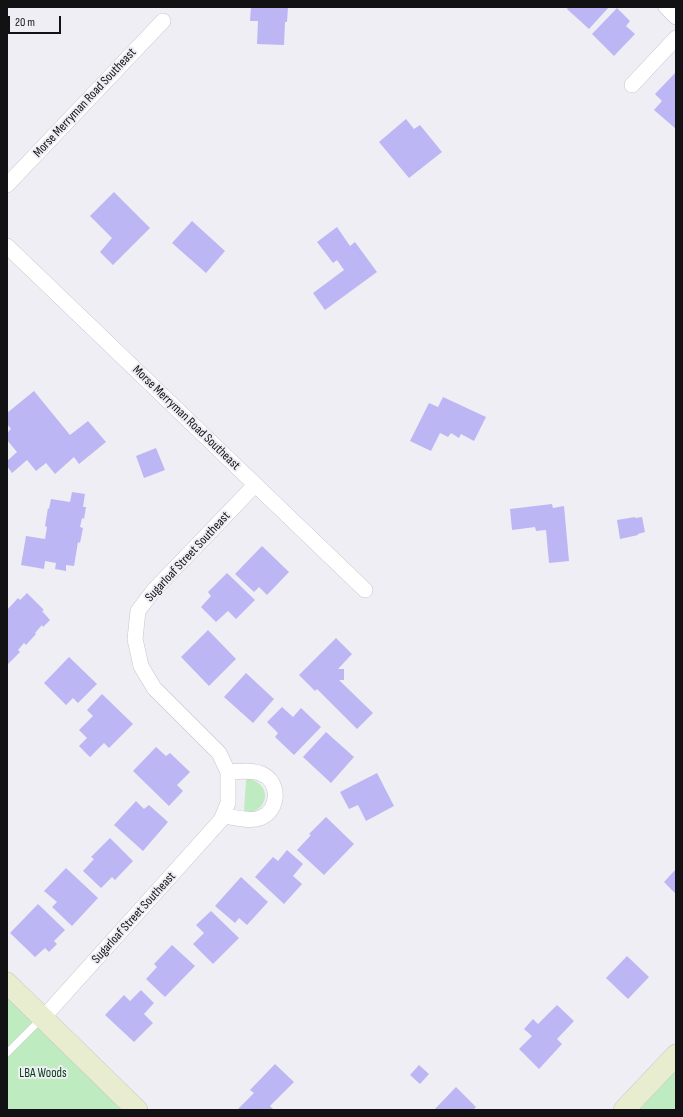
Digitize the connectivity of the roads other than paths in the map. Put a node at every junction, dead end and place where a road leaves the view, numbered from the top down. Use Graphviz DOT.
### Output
graph roads {
  1 [pos="666,7"];
  2 [pos="676,16"];
  3 [pos="163,21"];
  4 [pos="676,38"];
  5 [pos="632,86"];
  6 [pos="7,185"];
  7 [pos="7,246"];
  8 [pos="255,485"];
  9 [pos="365,590"];
  10 [pos="228,772"];
  11 [pos="223,816"];
  12 [pos="7,983"];
  13 [pos="43,1018"];
  14 [pos="7,1053"];
  15 [pos="676,1055"];
  16 [pos="138,1110"];
  17 [pos="624,1110"];
  1 -- 2 [label="street"];
  3 -- 6 [label="street, Morse Merryman Road Southeast"];
  4 -- 5 [label="street"];
  7 -- 8 [label="street, Morse Merryman Road Southeast"];
  8 -- 9 [label="street, Morse Merryman Road Southeast"];
  8 -- 10 [label="street, Sugarloaf Street Southeast"];
  10 -- 11 [label="street, Sugarloaf Street Southeast"];
  10 -- 11 [label="street"];
  11 -- 13 [label="street, Sugarloaf Street Southeast"];
  12 -- 13 [label="street"];
  13 -- 14 [label="lane"];
  13 -- 16 [label="street"];
  15 -- 17 [label="street"];
}
